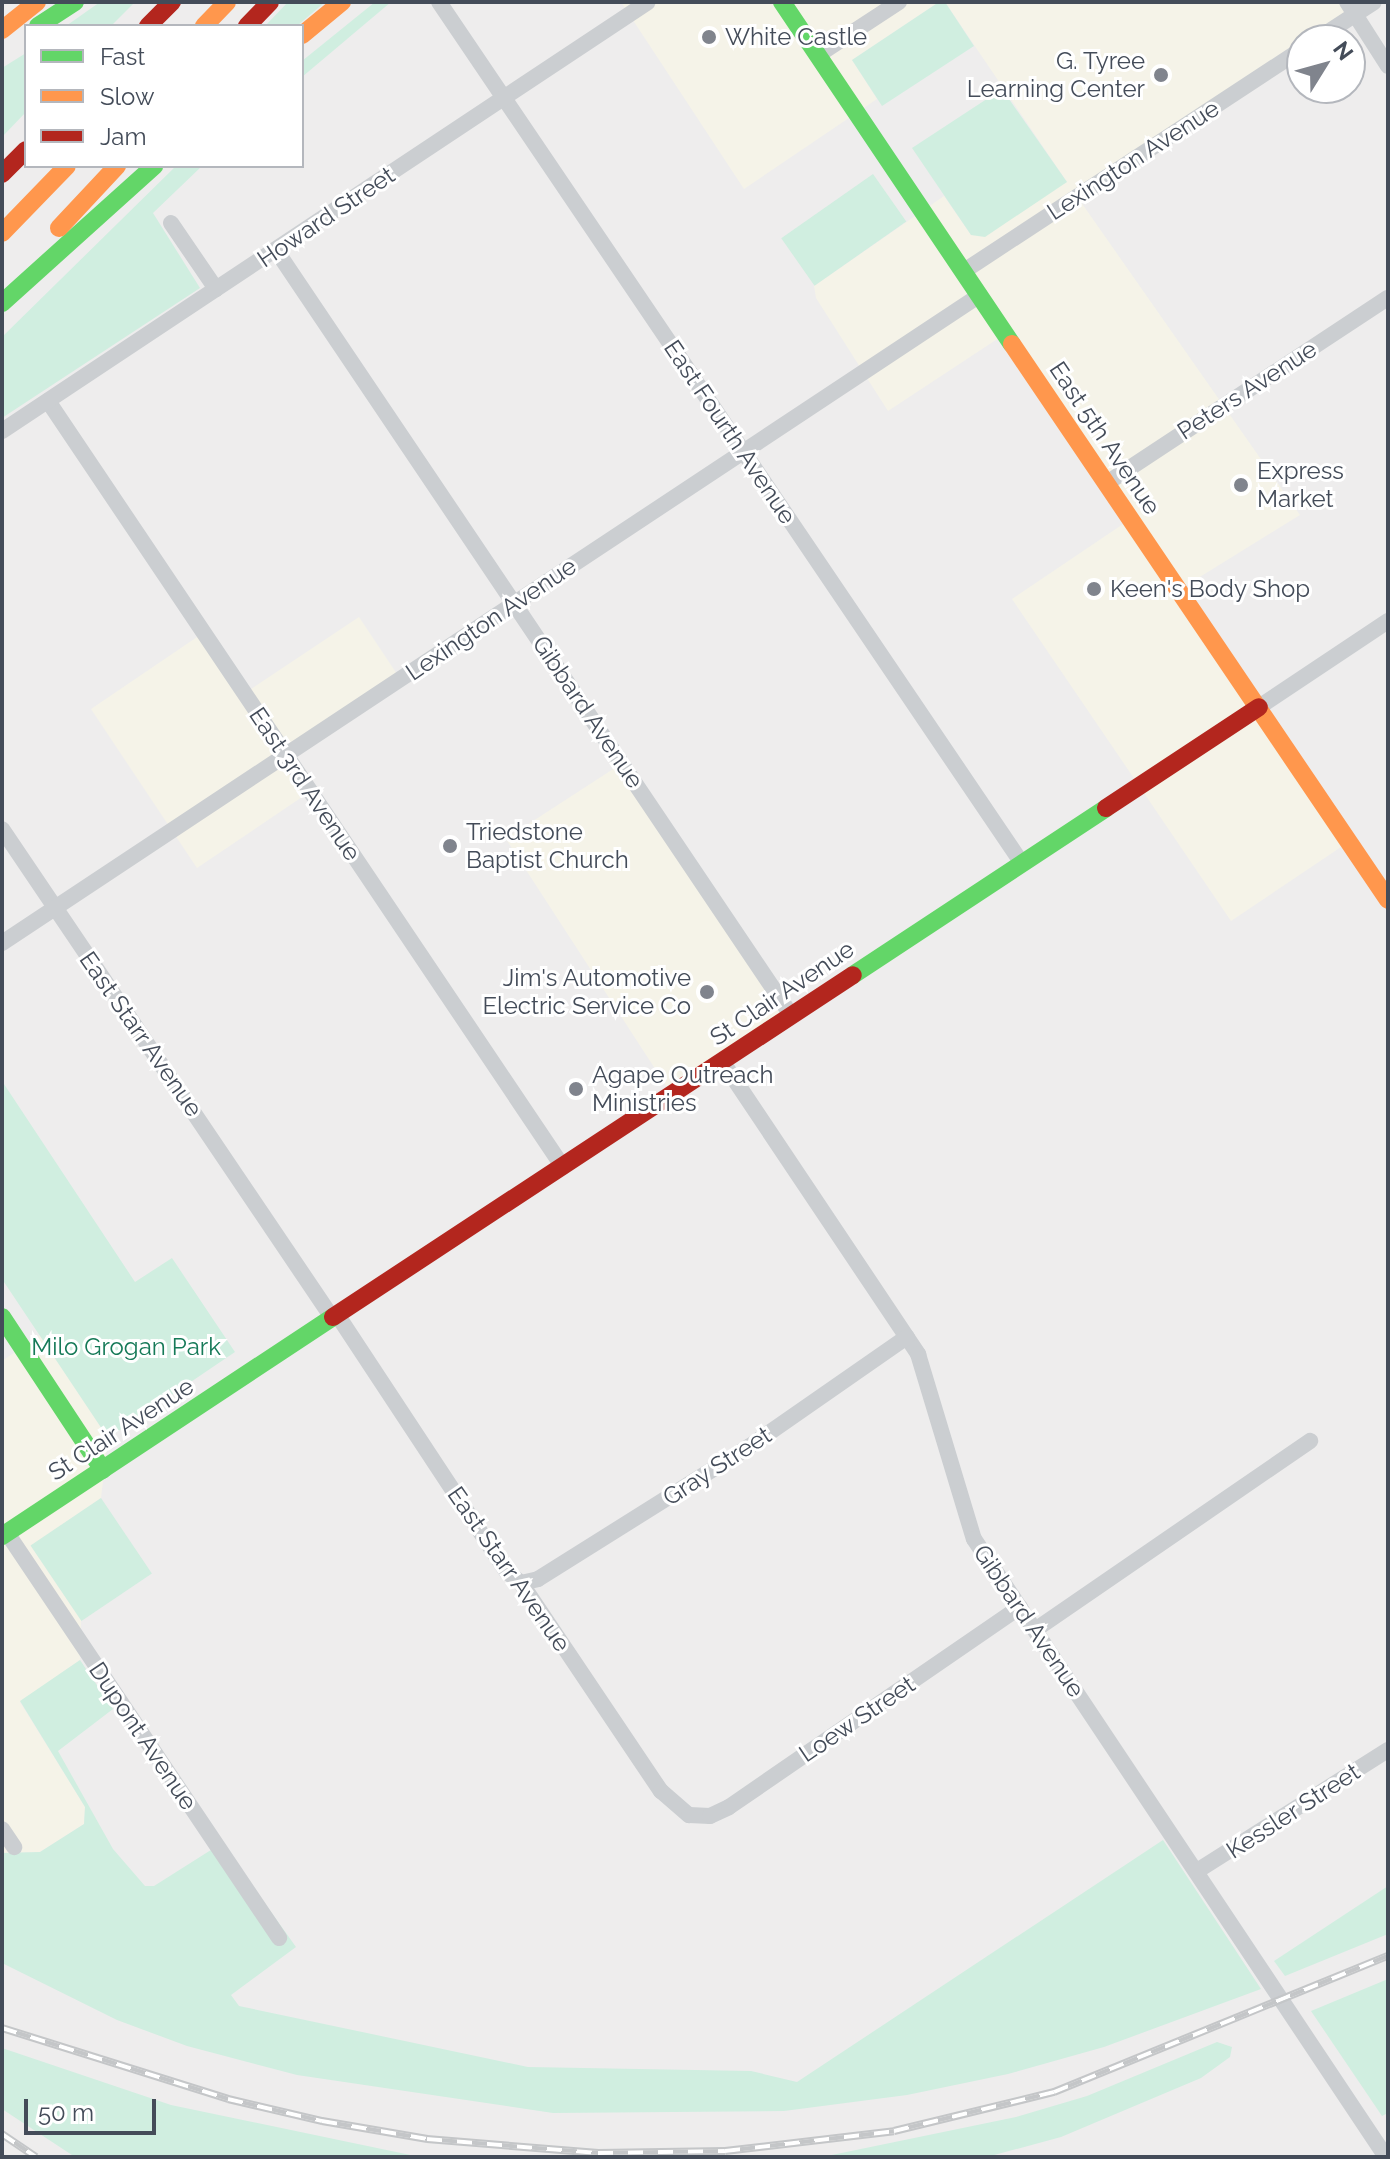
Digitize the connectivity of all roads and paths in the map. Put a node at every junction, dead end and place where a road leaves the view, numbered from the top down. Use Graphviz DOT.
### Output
graph roads {
  1 [pos="37,2"];
  2 [pos="75,2"];
  3 [pos="172,2"];
  4 [pos="227,2"];
  5 [pos="270,2"];
  6 [pos="342,2"];
  7 [pos="439,2"];
  8 [pos="648,2"];
  9 [pos="782,2"];
  10 [pos="899,2"];
  11 [pos="1374,2"];
  12 [pos="1351,8"];
  13 [pos="41,24"];
  14 [pos="150,24"];
  15 [pos="206,24"];
  16 [pos="249,24"];
  17 [pos="1334,24"];
  18 [pos="2,30"];
  19 [pos="304,33"];
  20 [pos="24,34"];
  21 [pos="2,48"];
  22 [pos="818,55"];
  23 [pos="1286,60"];
  24 [pos="1388,66"];
  25 [pos="504,97"];
  26 [pos="24,152"];
  27 [pos="65,168"];
  28 [pos="115,168"];
  29 [pos="152,168"];
  30 [pos="2,174"];
  31 [pos="171,223"];
  32 [pos="2,233"];
  33 [pos="276,250"];
  34 [pos="964,271"];
  35 [pos="216,289"];
  36 [pos="2,293"];
  37 [pos="980,295"];
  38 [pos="1388,298"];
  39 [pos="2,303"];
  40 [pos="48,401"];
  41 [pos="2,431"];
  42 [pos="743,451"];
  43 [pos="1107,483"];
  44 [pos="514,604"];
  45 [pos="1388,621"];
  46 [pos="1259,707"];
  47 [pos="286,756"];
  48 [pos="2,829"];
  49 [pos="1021,862"];
  50 [pos="1388,900"];
  51 [pos="55,908"];
  52 [pos="2,943"];
  53 [pos="791,1015"];
  54 [pos="722,1061"];
  55 [pos="563,1167"];
  56 [pos="2,1317"];
  57 [pos="335,1317"];
  58 [pos="907,1337"];
  59 [pos="1310,1441"];
  60 [pos="103,1470"];
  61 [pos="5,1535"];
  62 [pos="521,1583"];
  63 [pos="1020,1607"];
  64 [pos="1035,1630"];
  65 [pos="1388,1750"];
  66 [pos="689,1815"];
  67 [pos="2,1829"];
  68 [pos="14,1847"];
  69 [pos="1197,1871"];
  70 [pos="279,1938"];
  71 [pos="1386,2157"];
  1 -- 18 [label="main road"];
  2 -- 13 [label="main road"];
  3 -- 14 [label="main road"];
  4 -- 15 [label="main road"];
  5 -- 16 [label="main road"];
  6 -- 19 [label="main road"];
  7 -- 25 [label="street, East Fourth Avenue"];
  8 -- 25 [label="street, Howard Street"];
  9 -- 22 [label="main road, East 5th Avenue"];
  10 -- 22 [label="street"];
  11 -- 12 [label="street"];
  12 -- 17 [label="street"];
  12 -- 24 [label="street"];
  20 -- 21 [label="main road"];
  22 -- 34 [label="main road, East 5th Avenue"];
  23 -- 34 [label="street, Lexington Avenue"];
  25 -- 33 [label="street, Howard Street"];
  25 -- 42 [label="street, East Fourth Avenue"];
  26 -- 30 [label="main road"];
  27 -- 32 [label="main road"];
  28 -- 36 [label="main road"];
  29 -- 39 [label="main road"];
  31 -- 35 [label="street"];
  33 -- 35 [label="street, Howard Street"];
  33 -- 44 [label="street, Gibbard Avenue"];
  34 -- 37 [label="main road, East 5th Avenue"];
  35 -- 40 [label="street, Howard Street"];
  37 -- 42 [label="street, Lexington Avenue"];
  37 -- 43 [label="main road, East 5th Avenue"];
  38 -- 43 [label="street, Peters Avenue"];
  40 -- 41 [label="street, Howard Street"];
  40 -- 47 [label="street, East 3rd Avenue"];
  42 -- 44 [label="street, Lexington Avenue"];
  42 -- 49 [label="street, East Fourth Avenue"];
  43 -- 46 [label="main road, East 5th Avenue"];
  44 -- 47 [label="street, Lexington Avenue"];
  44 -- 53 [label="street, Gibbard Avenue"];
  45 -- 46 [label="street, St Clair Avenue"];
  46 -- 49 [label="main road, St Clair Avenue"];
  46 -- 50 [label="main road, East 5th Avenue"];
  47 -- 51 [label="street, Lexington Avenue"];
  47 -- 55 [label="street, East 3rd Avenue"];
  48 -- 51 [label="street, East Starr Avenue"];
  49 -- 53 [label="main road, St Clair Avenue"];
  51 -- 52 [label="street, Lexington Avenue"];
  51 -- 57 [label="street, East Starr Avenue"];
  53 -- 54 [label="main road, St Clair Avenue"];
  54 -- 55 [label="main road, St Clair Avenue"];
  54 -- 58 [label="street, Gibbard Avenue"];
  55 -- 57 [label="main road, St Clair Avenue"];
  56 -- 60 [label="main road"];
  57 -- 60 [label="main road, St Clair Avenue"];
  57 -- 62 [label="street, East Starr Avenue"];
  58 -- 62 [label="street, Gray Street"];
  58 -- 63 [label="street, Gibbard Avenue"];
  59 -- 64 [label="street"];
  60 -- 61 [label="main road, St Clair Avenue"];
  61 -- 70 [label="street, Dupont Avenue"];
  62 -- 66 [label="street, East Starr Avenue"];
  63 -- 64 [label="street, Gibbard Avenue"];
  63 -- 66 [label="street, Loew Street"];
  64 -- 69 [label="street, Gibbard Avenue"];
  65 -- 69 [label="street, Kessler Street"];
  67 -- 68 [label="street"];
  69 -- 71 [label="street, Gibbard Avenue"];
}
